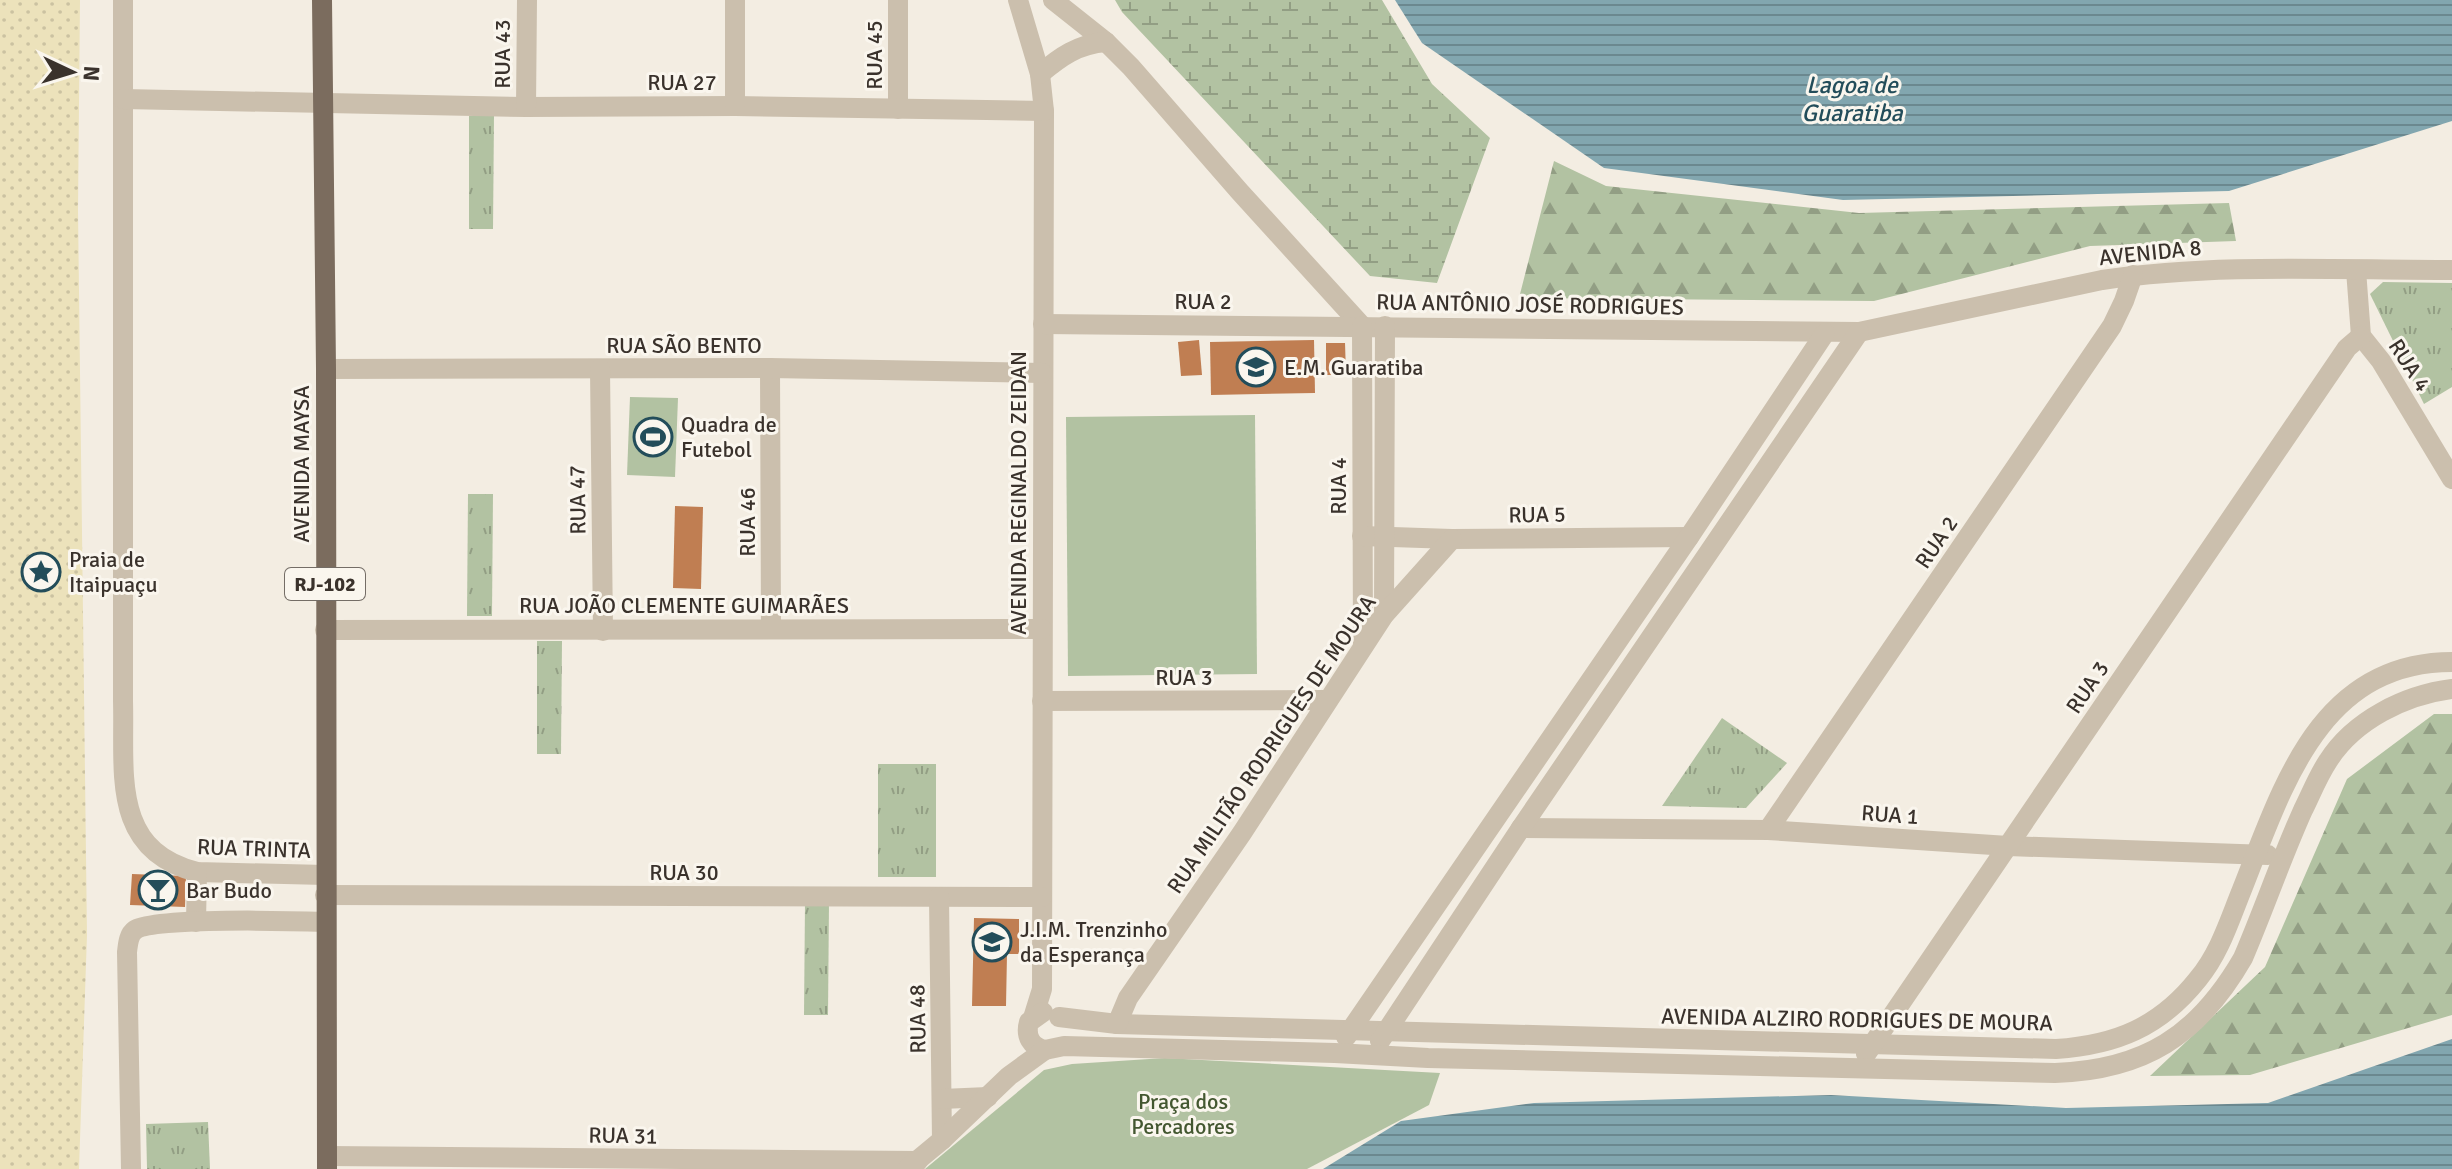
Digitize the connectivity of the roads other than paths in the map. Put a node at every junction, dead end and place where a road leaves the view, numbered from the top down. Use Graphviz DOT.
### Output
graph roads {
  1 [pos="123,0"];
  2 [pos="322,0"];
  3 [pos="527,0"];
  4 [pos="735,0"];
  5 [pos="898,0"];
  6 [pos="1018,0"];
  7 [pos="1053,0"];
  8 [pos="1106,42"];
  9 [pos="1040,74"];
  10 [pos="123,99"];
  11 [pos="322,102"];
  12 [pos="735,106"];
  13 [pos="526,107"];
  14 [pos="898,109"];
  15 [pos="1044,111"];
  16 [pos="2356,270"];
  17 [pos="2452,270"];
  18 [pos="2133,275"];
  19 [pos="1043,324"];
  20 [pos="1362,326"];
  21 [pos="1385,326"];
  22 [pos="1859,332"];
  23 [pos="1825,333"];
  24 [pos="2361,336"];
  25 [pos="770,368"];
  26 [pos="326,369"];
  27 [pos="600,369"];
  28 [pos="1042,373"];
  29 [pos="2452,479"];
  30 [pos="1362,536"];
  31 [pos="1385,537"];
  32 [pos="1689,537"];
  33 [pos="1452,539"];
  34 [pos="1384,615"];
  35 [pos="771,628"];
  36 [pos="1042,629"];
  37 [pos="325,630"];
  38 [pos="603,631"];
  39 [pos="1363,646"];
  40 [pos="2452,662"];
  41 [pos="2452,689"];
  42 [pos="1327,700"];
  43 [pos="1042,701"];
  44 [pos="1521,828"];
  45 [pos="1768,830"];
  46 [pos="2008,846"];
  47 [pos="2256,855"];
  48 [pos="2283,856"];
  49 [pos="197,872"];
  50 [pos="325,885"];
  51 [pos="939,897"];
  52 [pos="1042,897"];
  53 [pos="196,922"];
  54 [pos="326,922"];
  55 [pos="1042,989"];
  56 [pos="1057,1016"];
  57 [pos="1126,1024"];
  58 [pos="1030,1026"];
  59 [pos="1350,1031"];
  60 [pos="1385,1031"];
  61 [pos="1436,1033"];
  62 [pos="1872,1044"];
  63 [pos="1050,1048"];
  64 [pos="1135,1049"];
  65 [pos="1335,1053"];
  66 [pos="1372,1055"];
  67 [pos="1428,1058"];
  68 [pos="1857,1069"];
  69 [pos="1009,1076"];
  70 [pos="988,1097"];
  71 [pos="942,1099"];
  72 [pos="942,1140"];
  73 [pos="327,1162"];
  74 [pos="912,1165"];
  75 [pos="131,1169"];
  1 -- 10 [label="street"];
  2 -- 11 [label="main road, AVENIDA MAYSA / RJ-102"];
  3 -- 13 [label="street, RUA 43"];
  4 -- 12 [label="street"];
  5 -- 14 [label="street, RUA 45"];
  6 -- 9 [label="street, AVENIDA REGINALDO ZEIDAN"];
  7 -- 8 [label="street, RUA ANTÔNIO JOSÉ RODRIGUES"];
  8 -- 9 [label="street"];
  8 -- 20 [label="street, RUA ANTÔNIO JOSÉ RODRIGUES"];
  9 -- 15 [label="street, AVENIDA REGINALDO ZEIDAN"];
  10 -- 11 [label="street, RUA 27"];
  10 -- 49 [label="street, RUA TRINTA"];
  11 -- 13 [label="street, RUA 27"];
  11 -- 26 [label="main road, AVENIDA MAYSA / RJ-102"];
  12 -- 13 [label="street, RUA 27"];
  12 -- 14 [label="street, RUA 27"];
  14 -- 15 [label="street, RUA 27"];
  15 -- 19 [label="street, AVENIDA REGINALDO ZEIDAN"];
  16 -- 17 [label="street, AVENIDA 8"];
  16 -- 18 [label="street, AVENIDA 8"];
  16 -- 24 [label="street, RUA 4"];
  18 -- 22 [label="street, AVENIDA 8"];
  18 -- 45 [label="street, RUA 2"];
  19 -- 20 [label="street, RUA 2"];
  19 -- 28 [label="street, AVENIDA REGINALDO ZEIDAN"];
  20 -- 21 [label="street, RUA ANTÔNIO JOSÉ RODRIGUES"];
  20 -- 30 [label="street, RUA 4"];
  21 -- 23 [label="street, RUA ANTÔNIO JOSÉ RODRIGUES"];
  21 -- 31 [label="street"];
  22 -- 23 [label="street, RUA ANTÔNIO JOSÉ RODRIGUES"];
  22 -- 44 [label="street"];
  23 -- 32 [label="street"];
  24 -- 29 [label="street, RUA 4"];
  24 -- 46 [label="street, RUA 3"];
  25 -- 27 [label="street, RUA SÃO BENTO"];
  25 -- 28 [label="street, RUA SÃO BENTO"];
  25 -- 35 [label="street, RUA 46"];
  26 -- 27 [label="street, RUA SÃO BENTO"];
  26 -- 37 [label="main road, AVENIDA MAYSA / RJ-102"];
  27 -- 38 [label="street, RUA 47"];
  28 -- 36 [label="street, AVENIDA REGINALDO ZEIDAN"];
  30 -- 31 [label="street, RUA 5"];
  30 -- 39 [label="street, RUA 4"];
  31 -- 33 [label="street, RUA 5"];
  31 -- 34 [label="street"];
  32 -- 33 [label="street, RUA 5"];
  32 -- 59 [label="street"];
  33 -- 34 [label="street, RUA MILITÃO RODRIGUES DE MOURA"];
  34 -- 39 [label="street, RUA MILITÃO RODRIGUES DE MOURA"];
  35 -- 36 [label="street, RUA JOÃO CLEMENTE GUIMARÃES"];
  35 -- 38 [label="street, RUA JOÃO CLEMENTE GUIMARÃES"];
  36 -- 43 [label="street, AVENIDA REGINALDO ZEIDAN"];
  37 -- 38 [label="street, RUA JOÃO CLEMENTE GUIMARÃES"];
  37 -- 50 [label="main road, AVENIDA MAYSA / RJ-102"];
  39 -- 42 [label="street, RUA MILITÃO RODRIGUES DE MOURA"];
  40 -- 47 [label="street, AVENIDA ALZIRO RODRIGUES DE MOURA"];
  41 -- 48 [label="street"];
  42 -- 43 [label="street, RUA 3"];
  42 -- 57 [label="street, RUA MILITÃO RODRIGUES DE MOURA"];
  43 -- 52 [label="street, AVENIDA REGINALDO ZEIDAN"];
  44 -- 45 [label="street, RUA 1"];
  44 -- 60 [label="street"];
  45 -- 46 [label="street, RUA 1"];
  46 -- 47 [label="street, RUA 1"];
  46 -- 62 [label="street, RUA 3"];
  47 -- 48 [label="street, RUA 1"];
  47 -- 62 [label="street, AVENIDA ALZIRO RODRIGUES DE MOURA"];
  48 -- 68 [label="street"];
  49 -- 50 [label="street, RUA TRINTA"];
  49 -- 53 [label="street"];
  50 -- 51 [label="street, RUA 30"];
  50 -- 54 [label="main road, AVENIDA MAYSA / RJ-102"];
  51 -- 52 [label="street, RUA 30"];
  51 -- 71 [label="street, RUA 48"];
  52 -- 55 [label="street, AVENIDA REGINALDO ZEIDAN"];
  53 -- 54 [label="street"];
  53 -- 75 [label="street"];
  54 -- 73 [label="main road, AVENIDA MAYSA / RJ-102"];
  55 -- 56 [label="street, AVENIDA REGINALDO ZEIDAN"];
  55 -- 58 [label="street, AVENIDA REGINALDO ZEIDAN"];
  56 -- 57 [label="street, AVENIDA ALZIRO RODRIGUES DE MOURA"];
  56 -- 58 [label="street"];
  56 -- 63 [label="street"];
  57 -- 59 [label="street, AVENIDA ALZIRO RODRIGUES DE MOURA"];
  57 -- 64 [label="street"];
  58 -- 63 [label="street"];
  58 -- 69 [label="street, AVENIDA REGINALDO ZEIDAN"];
  59 -- 60 [label="street, AVENIDA ALZIRO RODRIGUES DE MOURA"];
  59 -- 65 [label="street"];
  60 -- 61 [label="street, AVENIDA ALZIRO RODRIGUES DE MOURA"];
  60 -- 66 [label="street"];
  61 -- 62 [label="street, AVENIDA ALZIRO RODRIGUES DE MOURA"];
  61 -- 67 [label="street"];
  62 -- 68 [label="street, RUA 3"];
  63 -- 64 [label="street"];
  63 -- 69 [label="street, AVENIDA REGINALDO ZEIDAN"];
  64 -- 65 [label="street"];
  65 -- 66 [label="street"];
  66 -- 67 [label="street"];
  67 -- 68 [label="street"];
  69 -- 70 [label="street, AVENIDA REGINALDO ZEIDAN"];
  70 -- 71 [label="street"];
  70 -- 72 [label="street, AVENIDA REGINALDO ZEIDAN"];
  71 -- 72 [label="street, RUA 48"];
  72 -- 74 [label="street, AVENIDA REGINALDO ZEIDAN"];
  73 -- 74 [label="street, RUA 31"];
}
